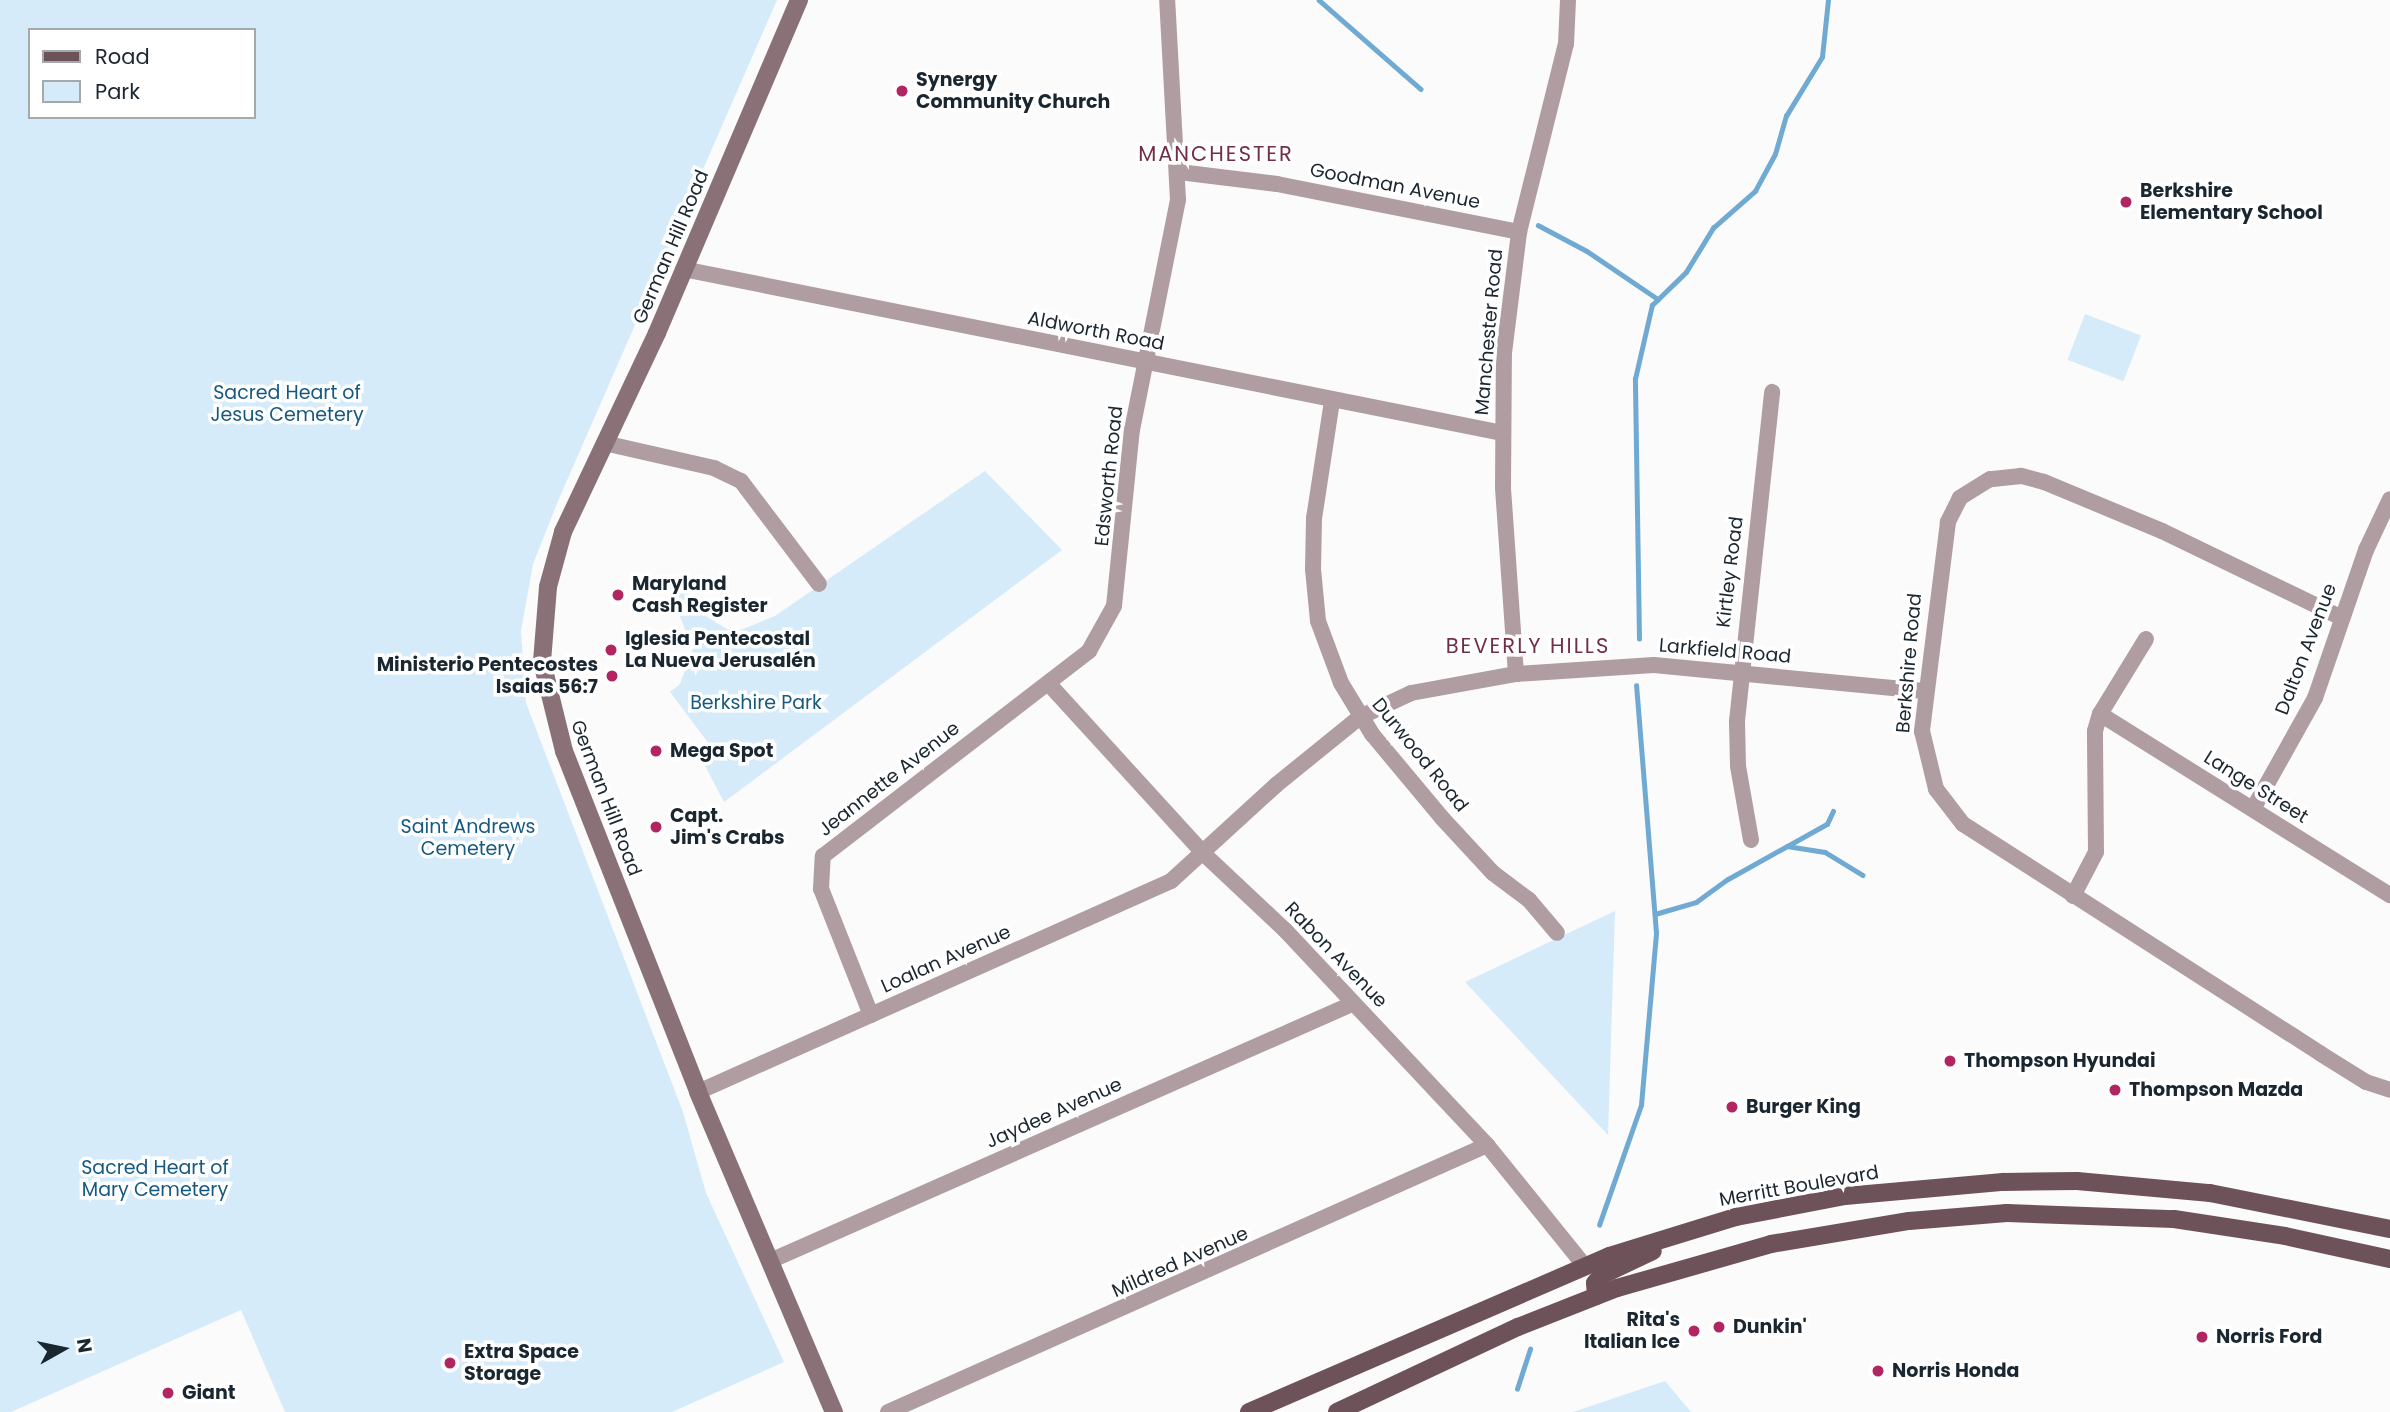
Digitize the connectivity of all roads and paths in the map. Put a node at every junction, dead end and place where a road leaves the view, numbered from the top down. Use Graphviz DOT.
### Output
graph roads {
  1 [pos="799,0"];
  2 [pos="1167,0"];
  3 [pos="1568,0"];
  4 [pos="1180,172"];
  5 [pos="1519,232"];
  6 [pos="683,269"];
  7 [pos="1147,363"];
  8 [pos="1772,392"];
  9 [pos="1332,401"];
  10 [pos="1502,433"];
  11 [pos="604,443"];
  12 [pos="2390,499"];
  13 [pos="819,584"];
  14 [pos="2342,618"];
  15 [pos="2146,639"];
  16 [pos="1740,671"];
  17 [pos="1516,674"];
  18 [pos="1048,683"];
  19 [pos="1924,691"];
  20 [pos="2100,714"];
  21 [pos="1360,717"];
  22 [pos="2253,809"];
  23 [pos="1751,839"];
  24 [pos="1204,854"];
  25 [pos="2390,895"];
  26 [pos="2073,896"];
  27 [pos="1557,933"];
  28 [pos="1354,1003"];
  29 [pos="871,1015"];
  30 [pos="2390,1090"];
  31 [pos="698,1092"];
  32 [pos="1487,1145"];
  33 [pos="1689,1229"];
  34 [pos="2390,1229"];
  35 [pos="2390,1259"];
  36 [pos="770,1261"];
  37 [pos="1584,1265"];
  38 [pos="1596,1296"];
  39 [pos="1518,1327"];
  40 [pos="834,1412"];
  41 [pos="888,1412"];
  42 [pos="1249,1412"];
  43 [pos="1337,1412"];
  1 -- 6 [label="street, German Hill Road"];
  2 -- 4 [label="street, Edsworth Road"];
  3 -- 5 [label="street, Manchester Road"];
  4 -- 5 [label="street, Goodman Avenue"];
  4 -- 7 [label="street, Edsworth Road"];
  5 -- 10 [label="street, Manchester Road"];
  6 -- 7 [label="street, Aldworth Road"];
  6 -- 11 [label="street, German Hill Road"];
  7 -- 9 [label="street, Aldworth Road"];
  7 -- 18 [label="street, Edsworth Road"];
  8 -- 16 [label="street, Kirtley Road"];
  9 -- 10 [label="street, Aldworth Road"];
  9 -- 21 [label="street, Durwood Road"];
  10 -- 17 [label="street, Manchester Road"];
  11 -- 13 [label="street"];
  11 -- 31 [label="street, German Hill Road"];
  12 -- 14 [label="street, Dalton Avenue"];
  14 -- 19 [label="street, Berkshire Road"];
  14 -- 22 [label="street, Dalton Avenue"];
  15 -- 20 [label="street"];
  16 -- 17 [label="street, Larkfield Road"];
  16 -- 19 [label="street, Larkfield Road"];
  16 -- 23 [label="street, Kirtley Road"];
  17 -- 21 [label="street, Larkfield Road"];
  18 -- 24 [label="street, Rabon Avenue"];
  18 -- 29 [label="street, Jeannette Avenue"];
  19 -- 26 [label="street, Berkshire Road"];
  20 -- 22 [label="street, Lange Street"];
  20 -- 26 [label="street"];
  21 -- 24 [label="street, Larkfield Road"];
  21 -- 27 [label="street, Durwood Road"];
  22 -- 25 [label="street, Lange Street"];
  24 -- 28 [label="street, Rabon Avenue"];
  24 -- 29 [label="street, Loalan Avenue"];
  26 -- 30 [label="street, Berkshire Road"];
  28 -- 32 [label="street, Rabon Avenue"];
  28 -- 36 [label="street, Jaydee Avenue"];
  29 -- 31 [label="street, Loalan Avenue"];
  31 -- 36 [label="street, German Hill Road"];
  32 -- 37 [label="street, Rabon Avenue"];
  32 -- 41 [label="street, Mildred Avenue"];
  33 -- 34 [label="main road, Merritt Boulevard"];
  33 -- 37 [label="main road, Merritt Boulevard"];
  33 -- 38 [label="main road"];
  35 -- 38 [label="main road"];
  36 -- 40 [label="street, German Hill Road"];
  37 -- 39 [label="main road"];
  37 -- 42 [label="main road, Merritt Boulevard"];
  38 -- 39 [label="main road"];
  39 -- 43 [label="main road"];
}
